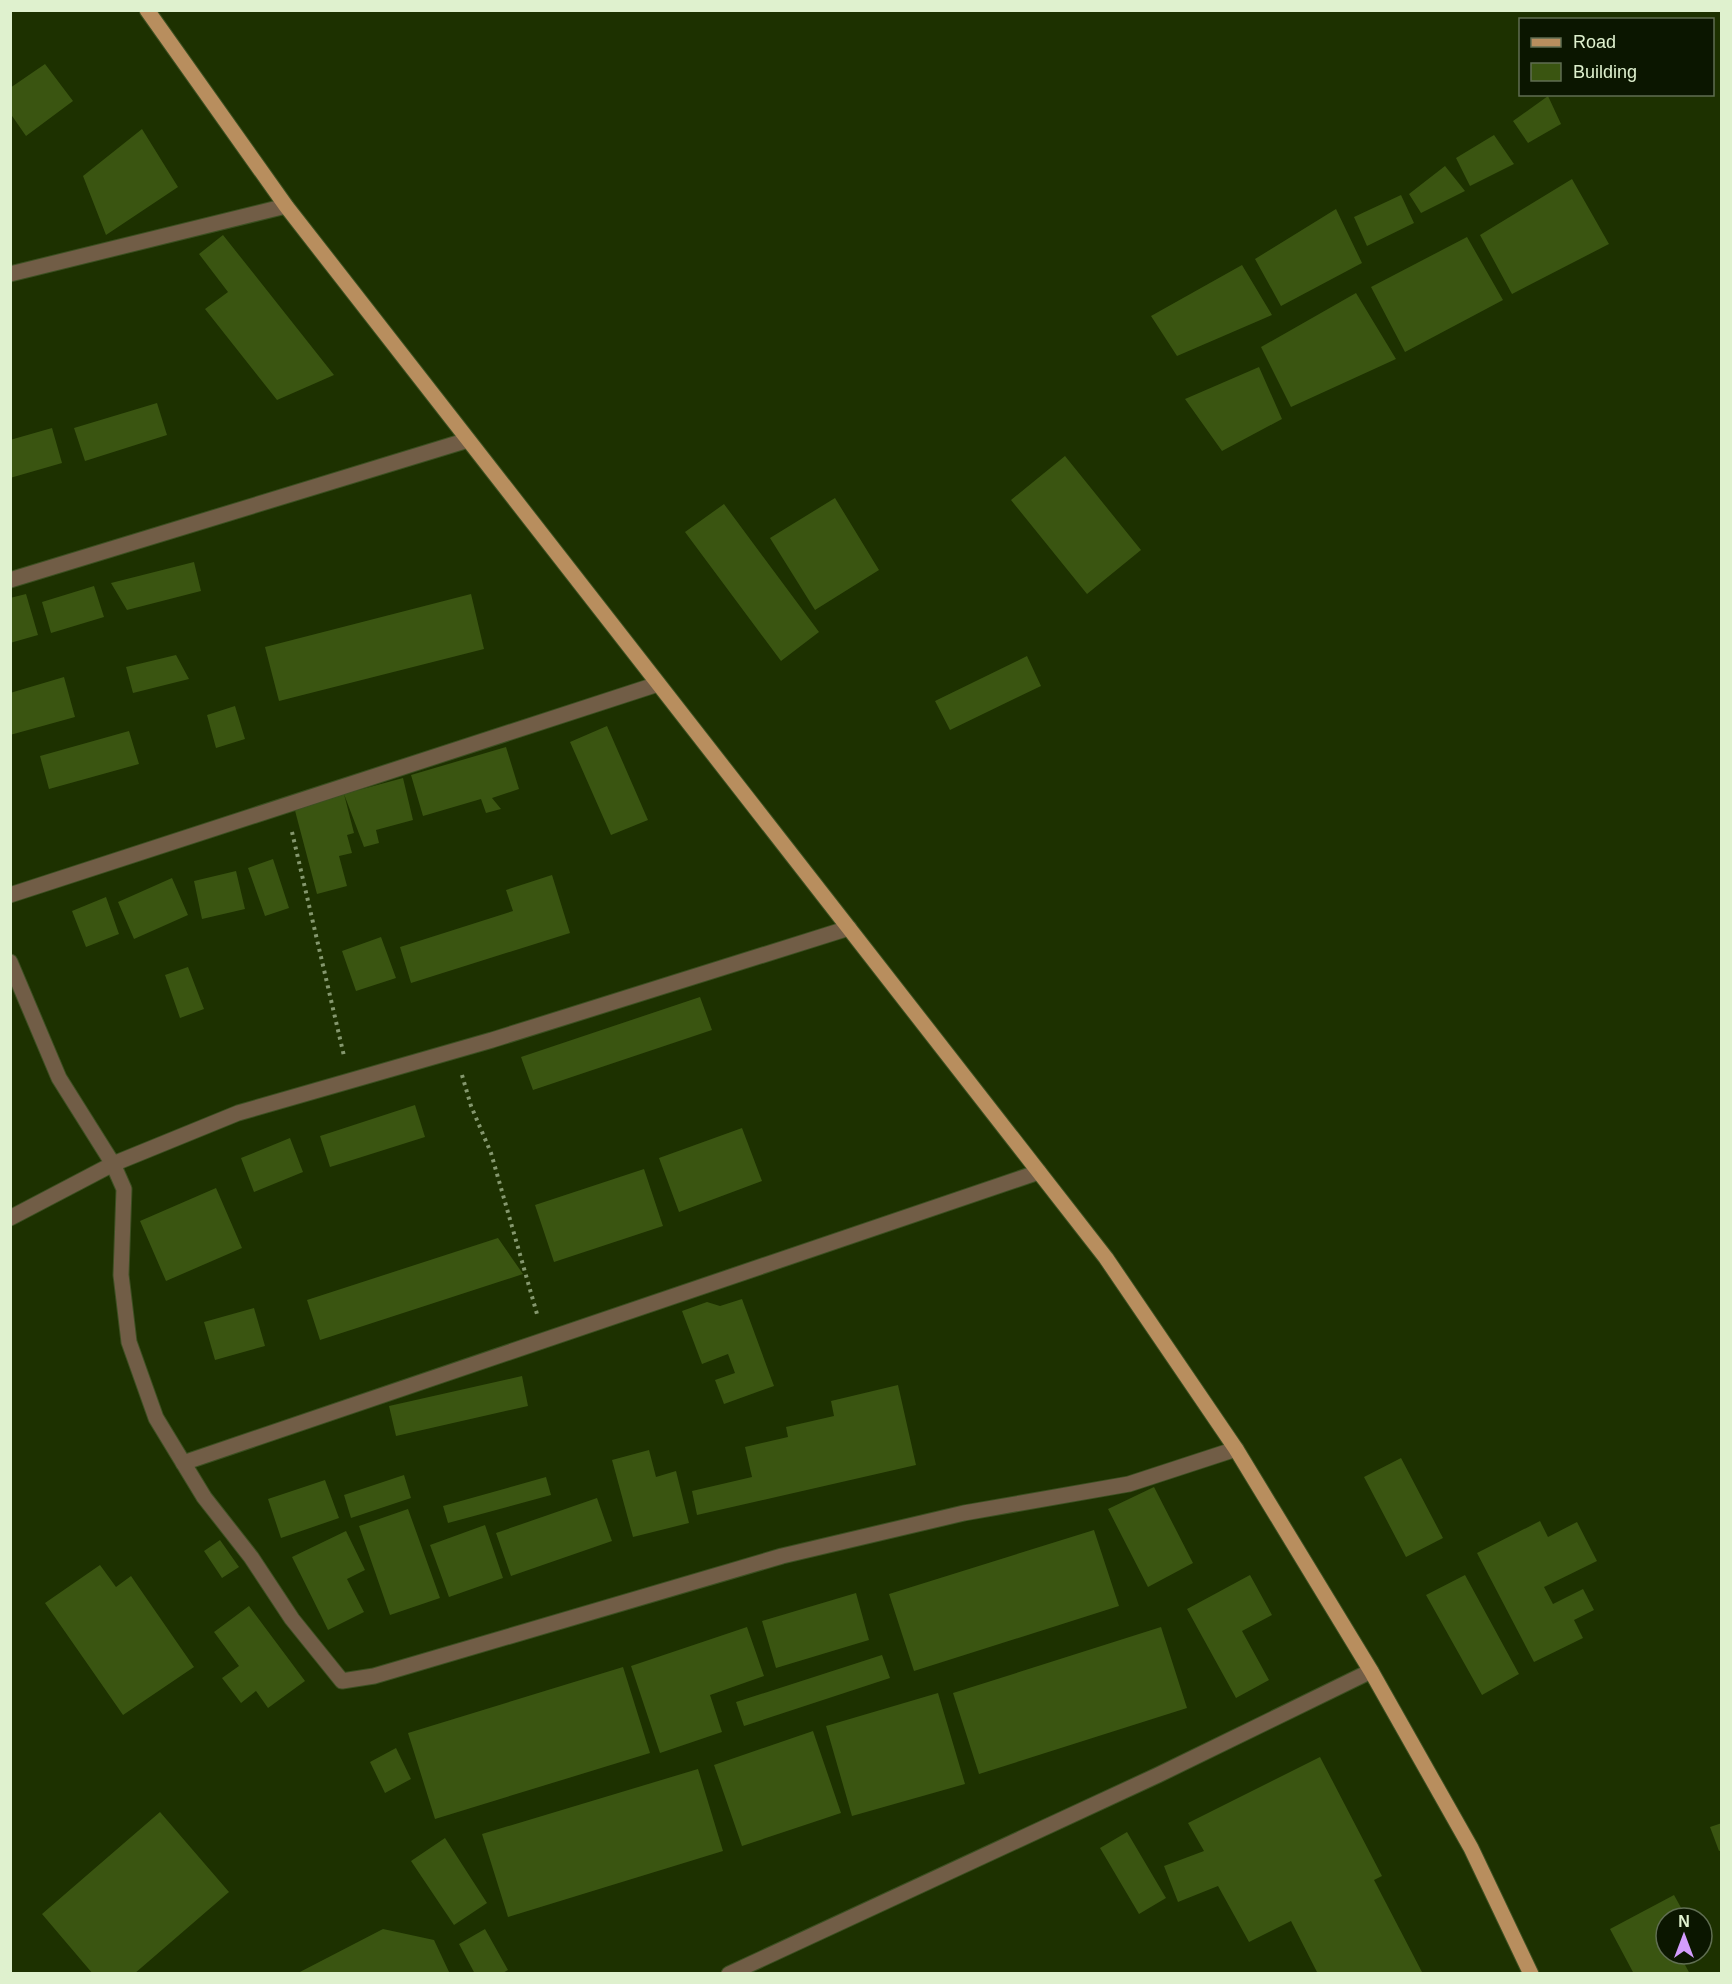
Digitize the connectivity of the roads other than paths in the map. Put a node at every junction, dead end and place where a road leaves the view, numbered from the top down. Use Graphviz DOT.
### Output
graph roads {
  1 [pos="147,10"];
  2 [pos="286,206"];
  3 [pos="10,274"];
  4 [pos="468,440"];
  5 [pos="10,580"];
  6 [pos="658,684"];
  7 [pos="10,895"];
  8 [pos="849,928"];
  9 [pos="10,962"];
  10 [pos="112,1164"];
  11 [pos="1039,1172"];
  12 [pos="10,1218"];
  13 [pos="1236,1449"];
  14 [pos="183,1463"];
  15 [pos="1371,1671"];
  16 [pos="729,1974"];
  17 [pos="1531,1974"];
  1 -- 2 [label="main road"];
  2 -- 3 [label="street"];
  2 -- 4 [label="main road"];
  4 -- 5 [label="street"];
  4 -- 6 [label="main road"];
  6 -- 7 [label="street"];
  6 -- 8 [label="main road"];
  8 -- 10 [label="street"];
  8 -- 11 [label="main road"];
  9 -- 10 [label="street"];
  10 -- 12 [label="street"];
  10 -- 14 [label="street"];
  11 -- 13 [label="main road"];
  11 -- 14 [label="street"];
  13 -- 14 [label="street"];
  13 -- 15 [label="main road"];
  15 -- 16 [label="street"];
  15 -- 17 [label="main road"];
}
